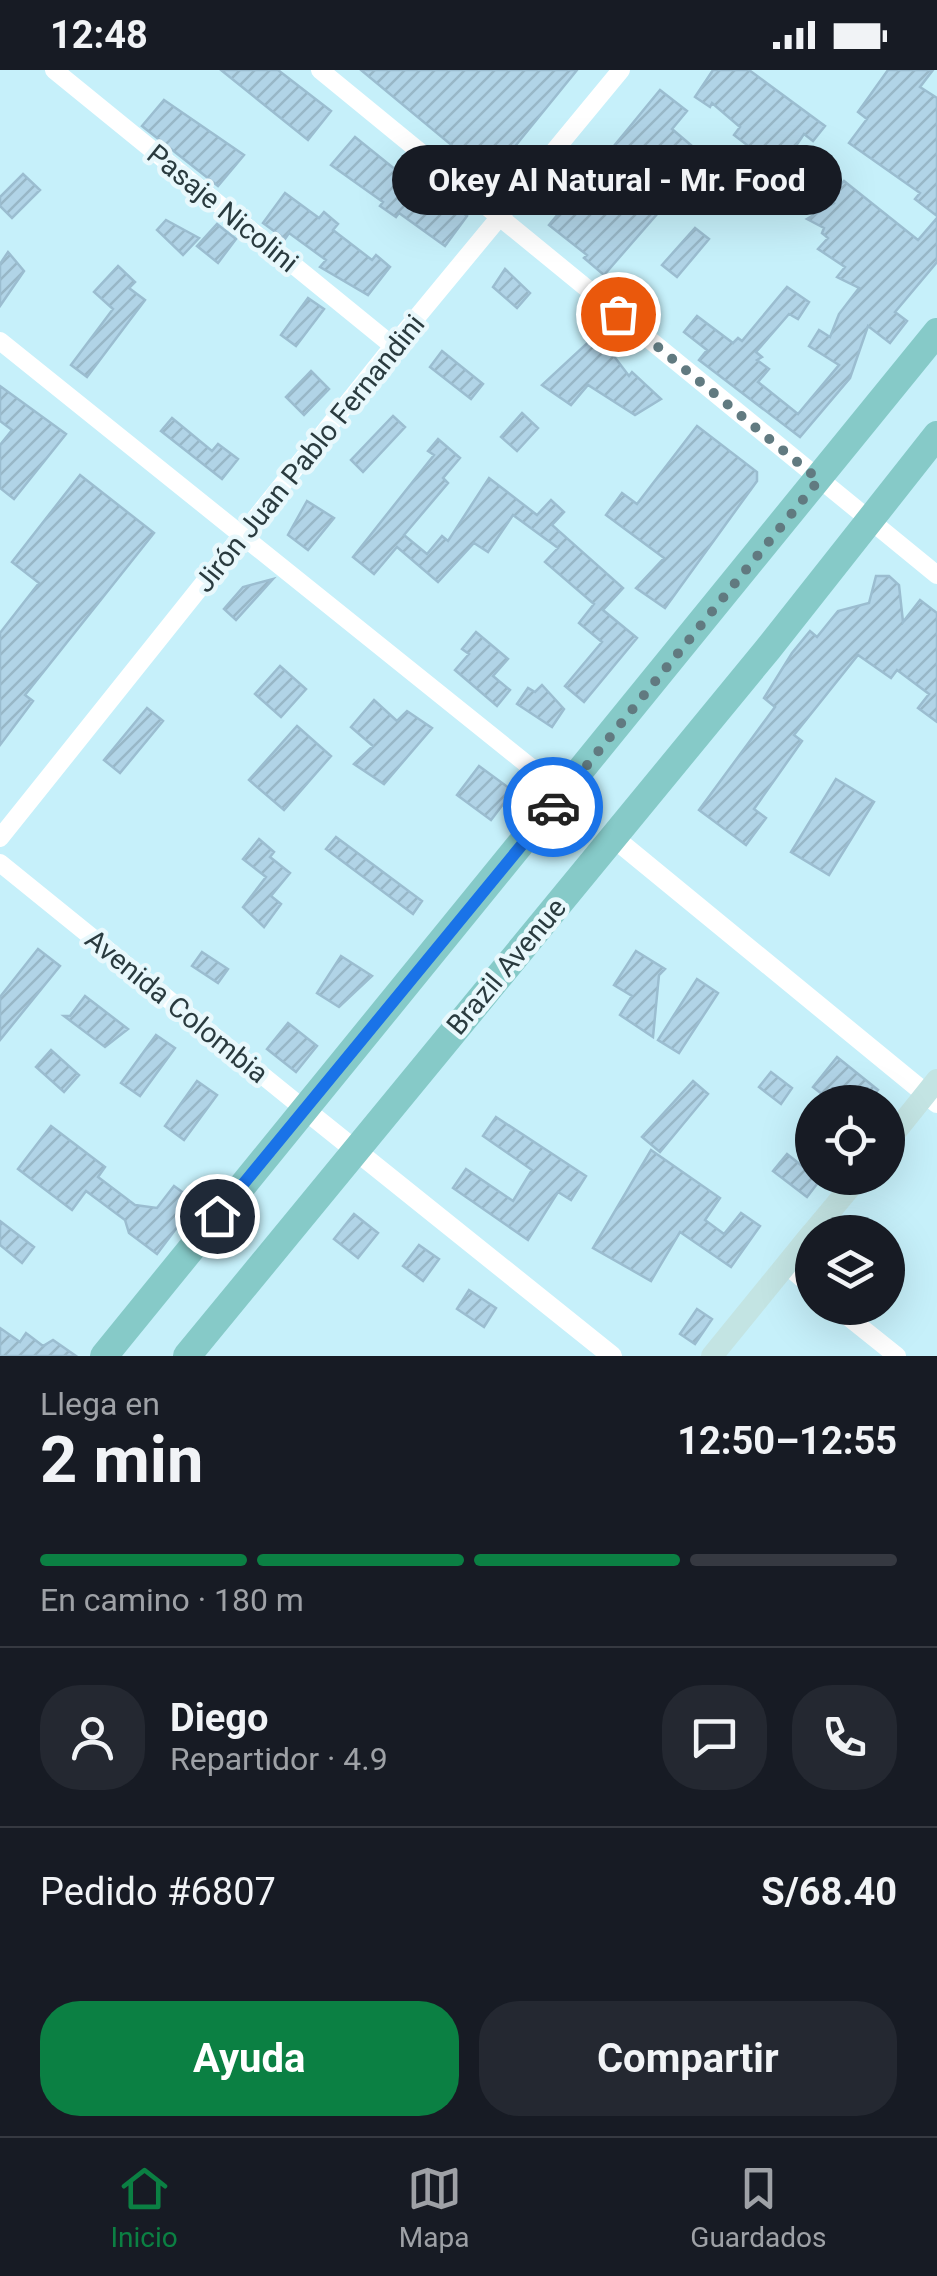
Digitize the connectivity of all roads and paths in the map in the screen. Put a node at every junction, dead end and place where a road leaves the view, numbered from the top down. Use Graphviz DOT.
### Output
graph roads {
  1 [pos="54,70"];
  2 [pos="320,70"];
  3 [pos="621,70"];
  4 [pos="500,216"];
  5 [pos="937,332"];
  6 [pos="0,341"];
  7 [pos="393,346"];
  8 [pos="937,435"];
  9 [pos="819,480"];
  10 [pos="870,522"];
  11 [pos="242,536"];
  12 [pos="937,575"];
  13 [pos="564,794"];
  14 [pos="0,838"];
  15 [pos="614,838"];
  16 [pos="0,863"];
  17 [pos="933,1093"];
  18 [pos="304,1109"];
  19 [pos="905,1123"];
  20 [pos="355,1148"];
  21 [pos="844,1195"];
  22 [pos="828,1215"];
  23 [pos="795,1254"];
  24 [pos="786,1265"];
  25 [pos="795,1273"];
  26 [pos="859,1325"];
  27 [pos="104,1356"];
  28 [pos="187,1356"];
  29 [pos="612,1356"];
  30 [pos="712,1356"];
  31 [pos="897,1356"];
  1 -- 7 [label="street, Pasaje Nicolini"];
  2 -- 4 [label="street"];
  3 -- 4 [label="street, Jirón Juan Pablo Fernandini"];
  4 -- 7 [label="street, Jirón Juan Pablo Fernandini"];
  4 -- 9 [label="street"];
  5 -- 9 [label="main road"];
  6 -- 11 [label="street"];
  7 -- 11 [label="street, Jirón Juan Pablo Fernandini"];
  8 -- 10 [label="main road, Brazil Avenue"];
  9 -- 10 [label="street"];
  9 -- 13 [label="main road"];
  10 -- 12 [label="street"];
  10 -- 15 [label="main road, Brazil Avenue"];
  11 -- 13 [label="street"];
  11 -- 14 [label="street, Jirón Juan Pablo Fernandini"];
  13 -- 18 [label="main road"];
  15 -- 17 [label="street"];
  15 -- 20 [label="main road, Brazil Avenue"];
  16 -- 18 [label="street, Avenida Colombia"];
  17 -- 19 [label="main road"];
  18 -- 20 [label="street, Avenida Colombia"];
  18 -- 27 [label="main road"];
  20 -- 28 [label="main road, Brazil Avenue"];
  20 -- 29 [label="street, Avenida Colombia"];
  21 -- 22 [label="main road"];
  23 -- 24 [label="main road"];
  24 -- 25 [label="street"];
  24 -- 30 [label="main road"];
  26 -- 31 [label="street"];
}
